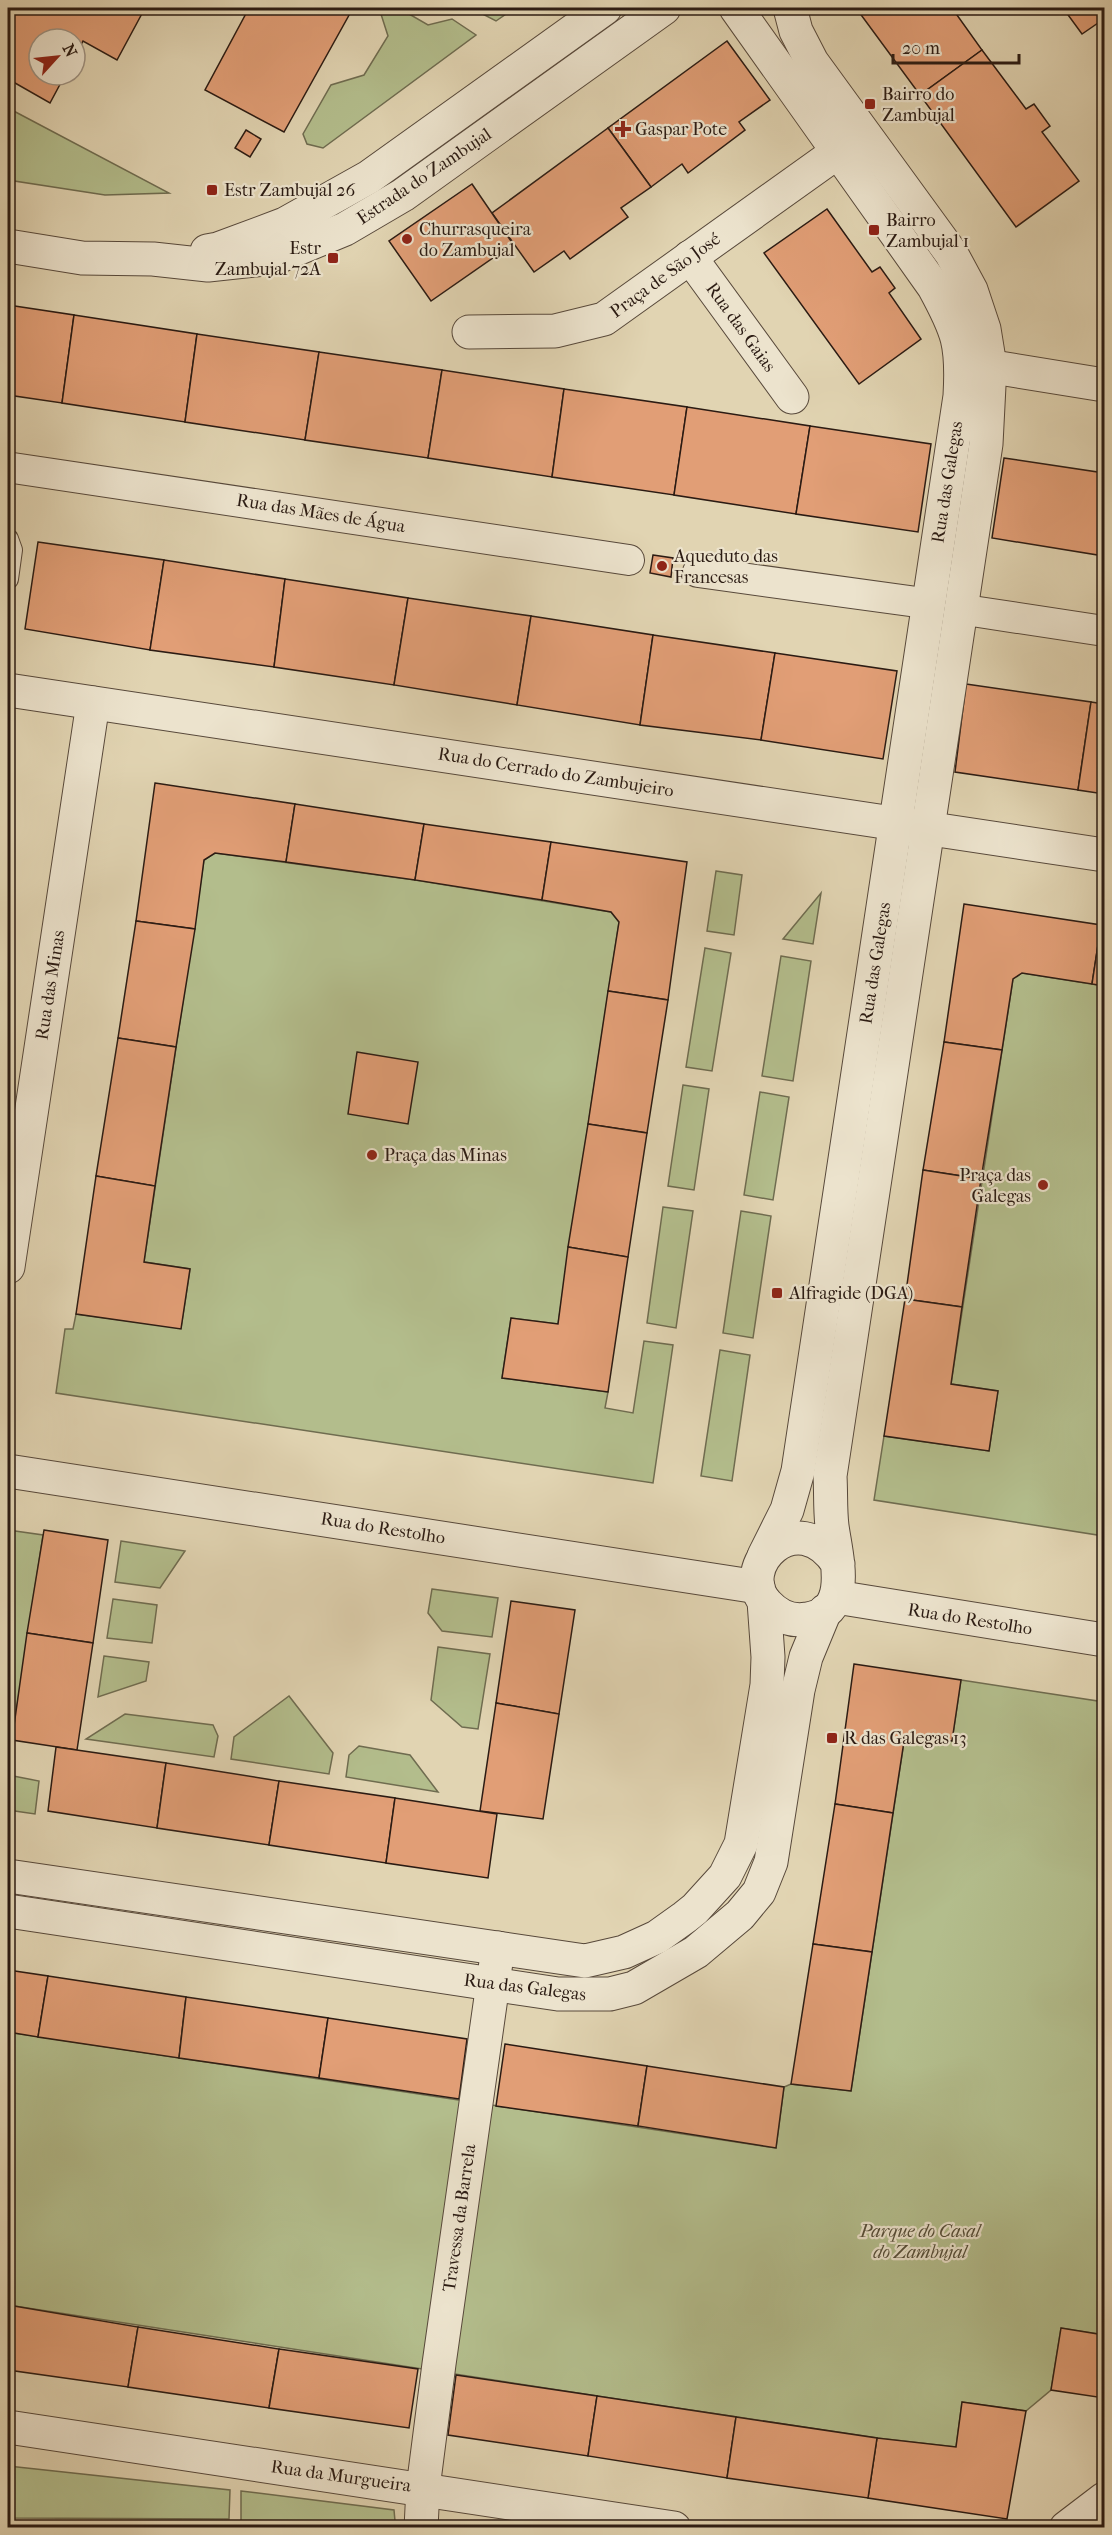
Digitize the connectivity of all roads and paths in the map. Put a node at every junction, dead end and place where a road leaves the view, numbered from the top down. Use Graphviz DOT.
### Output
graph roads {
  1 [pos="605,8"];
  2 [pos="664,8"];
  3 [pos="736,8"];
  4 [pos="790,8"];
  5 [pos="864,133"];
  6 [pos="837,151"];
  7 [pos="8,246"];
  8 [pos="690,257"];
  9 [pos="153,259"];
  10 [pos="469,332"];
  11 [pos="976,364"];
  12 [pos="1104,385"];
  13 [pos="792,397"];
  14 [pos="13,468"];
  15 [pos="8,539"];
  16 [pos="629,560"];
  17 [pos="698,572"];
  18 [pos="8,579"];
  19 [pos="917,602"];
  20 [pos="972,611"];
  21 [pos="1104,631"];
  22 [pos="8,690"];
  23 [pos="93,703"];
  24 [pos="895,824"];
  25 [pos="928,829"];
  26 [pos="1104,855"];
  27 [pos="8,1268"];
  28 [pos="8,1471"];
  29 [pos="838,1564"];
  30 [pos="762,1582"];
  31 [pos="831,1604"];
  32 [pos="1104,1640"];
  33 [pos="8,1876"];
  34 [pos="8,1911"];
  35 [pos="498,1948"];
  36 [pos="492,1984"];
  37 [pos="8,2427"];
  38 [pos="423,2488"];
  39 [pos="1104,2499"];
  40 [pos="519,2515"];
  41 [pos="421,2528"];
  42 [pos="674,2528"];
  43 [pos="1066,2528"];
  1 -- 9 [label="street, Estrada do Zambujal"];
  2 -- 9 [label="street, Estrada do Zambujal"];
  3 -- 6 [label="street"];
  4 -- 5 [label="street"];
  5 -- 6 [label="street, Praça de São José"];
  5 -- 11 [label="street"];
  6 -- 8 [label="street, Praça de São José"];
  6 -- 11 [label="street"];
  7 -- 9 [label="street, Estrada do Zambujal"];
  8 -- 10 [label="street, Praça de São José"];
  8 -- 13 [label="street, Rua das Gaias"];
  11 -- 12 [label="street"];
  11 -- 24 [label="street, Rua das Galegas"];
  11 -- 25 [label="street, Rua das Galegas"];
  14 -- 16 [label="street, Rua das Mães de Água"];
  15 -- 18 [label="lane"];
  17 -- 19 [label="street"];
  20 -- 21 [label="street"];
  22 -- 23 [label="street, Rua do Cerrado do Zambujeiro"];
  23 -- 24 [label="street, Rua do Cerrado do Zambujeiro"];
  23 -- 27 [label="street, Rua das Minas"];
  24 -- 25 [label="street, Rua do Cerrado do Zambujeiro"];
  24 -- 30 [label="street, Rua das Galegas"];
  25 -- 26 [label="street, Rua do Cerrado do Zambujeiro"];
  25 -- 29 [label="street, Rua das Galegas"];
  28 -- 30 [label="street, Rua do Restolho"];
  29 -- 30 [label="street"];
  29 -- 31 [label="street, Rua das Galegas"];
  30 -- 31 [label="street"];
  30 -- 35 [label="street, Rua das Galegas"];
  31 -- 32 [label="street, Rua do Restolho"];
  31 -- 36 [label="street, Rua das Galegas"];
  33 -- 35 [label="street, Rua das Galegas"];
  34 -- 36 [label="street, Rua das Galegas"];
  35 -- 36 [label="street, Travessa da Barrela"];
  36 -- 38 [label="street, Travessa da Barrela"];
  37 -- 38 [label="street, Rua da Murgueira"];
  38 -- 40 [label="street, Rua da Murgueira"];
  38 -- 41 [label="street, Travessa da Barrela"];
  39 -- 43 [label="street"];
  40 -- 42 [label="street, Rua da Murgueira"];
}
